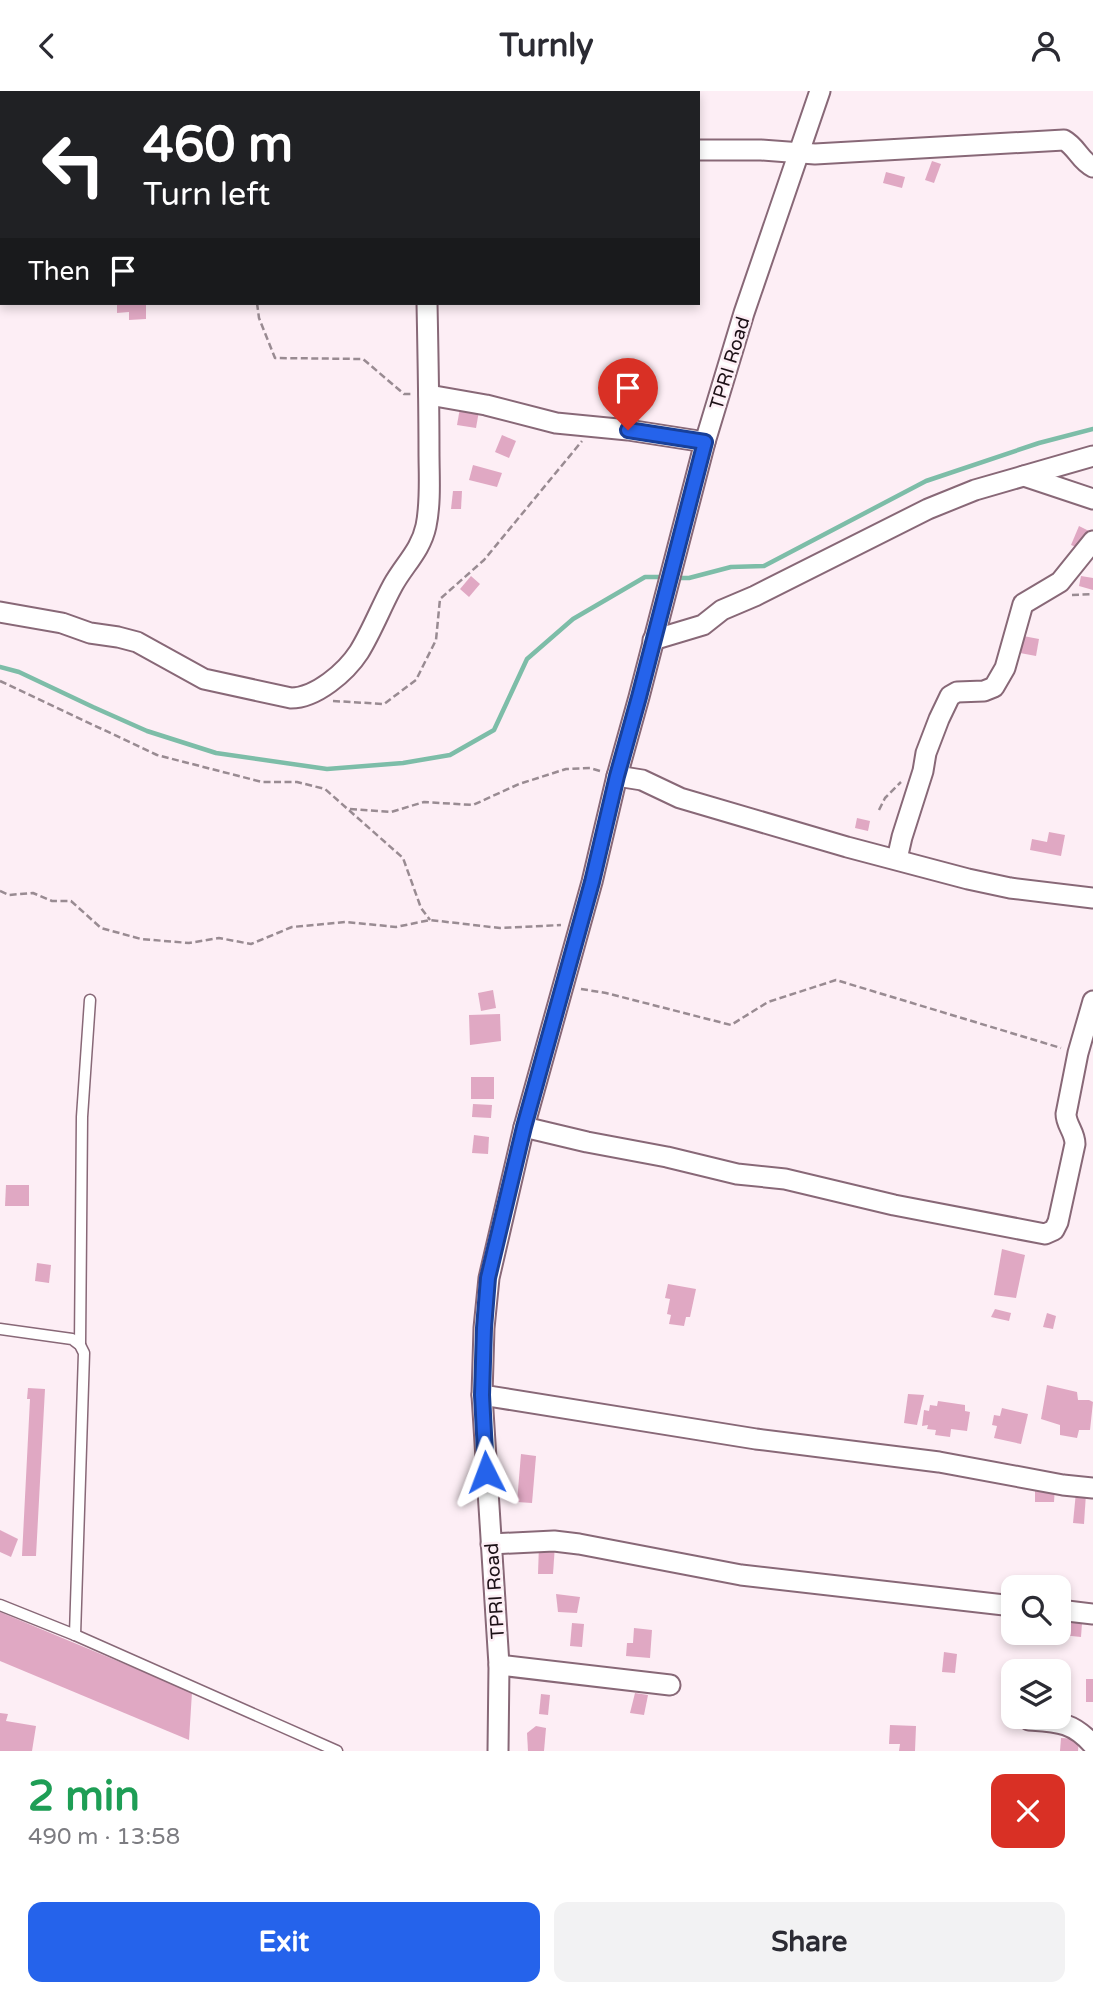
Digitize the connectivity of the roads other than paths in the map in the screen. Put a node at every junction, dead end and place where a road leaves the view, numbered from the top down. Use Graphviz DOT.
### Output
graph roads {
  1 [pos="820,91"];
  2 [pos="700,150"];
  3 [pos="799,152"];
  4 [pos="1093,167"];
  5 [pos="427,305"];
  6 [pos="429,395"];
  7 [pos="705,442"];
  8 [pos="1093,456"];
  9 [pos="1024,476"];
  10 [pos="1093,499"];
  11 [pos="1093,541"];
  12 [pos="0,612"];
  13 [pos="653,640"];
  14 [pos="617,776"];
  15 [pos="897,859"];
  16 [pos="1093,898"];
  17 [pos="90,1000"];
  18 [pos="1093,1001"];
  19 [pos="524,1127"];
  20 [pos="0,1329"];
  21 [pos="80,1345"];
  22 [pos="482,1395"];
  23 [pos="1093,1488"];
  24 [pos="491,1544"];
  25 [pos="0,1605"];
  26 [pos="1001,1605"];
  27 [pos="1071,1611"];
  28 [pos="1093,1614"];
  29 [pos="75,1635"];
  30 [pos="499,1665"];
  31 [pos="670,1685"];
  32 [pos="1071,1725"];
  33 [pos="1093,1745"];
  34 [pos="337,1751"];
  35 [pos="498,1751"];
  1 -- 3 [label="street, TPRI Road"];
  2 -- 3 [label="street"];
  3 -- 4 [label="street"];
  3 -- 7 [label="street, TPRI Road"];
  5 -- 6 [label="street"];
  6 -- 7 [label="street"];
  6 -- 12 [label="street"];
  7 -- 13 [label="street, TPRI Road"];
  8 -- 9 [label="street"];
  9 -- 10 [label="street"];
  9 -- 13 [label="street"];
  11 -- 15 [label="street"];
  13 -- 14 [label="street, TPRI Road"];
  14 -- 15 [label="street"];
  14 -- 19 [label="street, TPRI Road"];
  15 -- 16 [label="street"];
  17 -- 21 [label="lane"];
  18 -- 19 [label="street"];
  19 -- 22 [label="street, TPRI Road"];
  20 -- 21 [label="lane"];
  21 -- 29 [label="lane"];
  22 -- 23 [label="street"];
  22 -- 24 [label="street, TPRI Road"];
  24 -- 26 [label="street"];
  24 -- 30 [label="street, TPRI Road"];
  25 -- 29 [label="lane"];
  27 -- 28 [label="street"];
  29 -- 34 [label="lane"];
  30 -- 31 [label="street"];
  30 -- 35 [label="street, TPRI Road"];
  32 -- 33 [label="street"];
}
